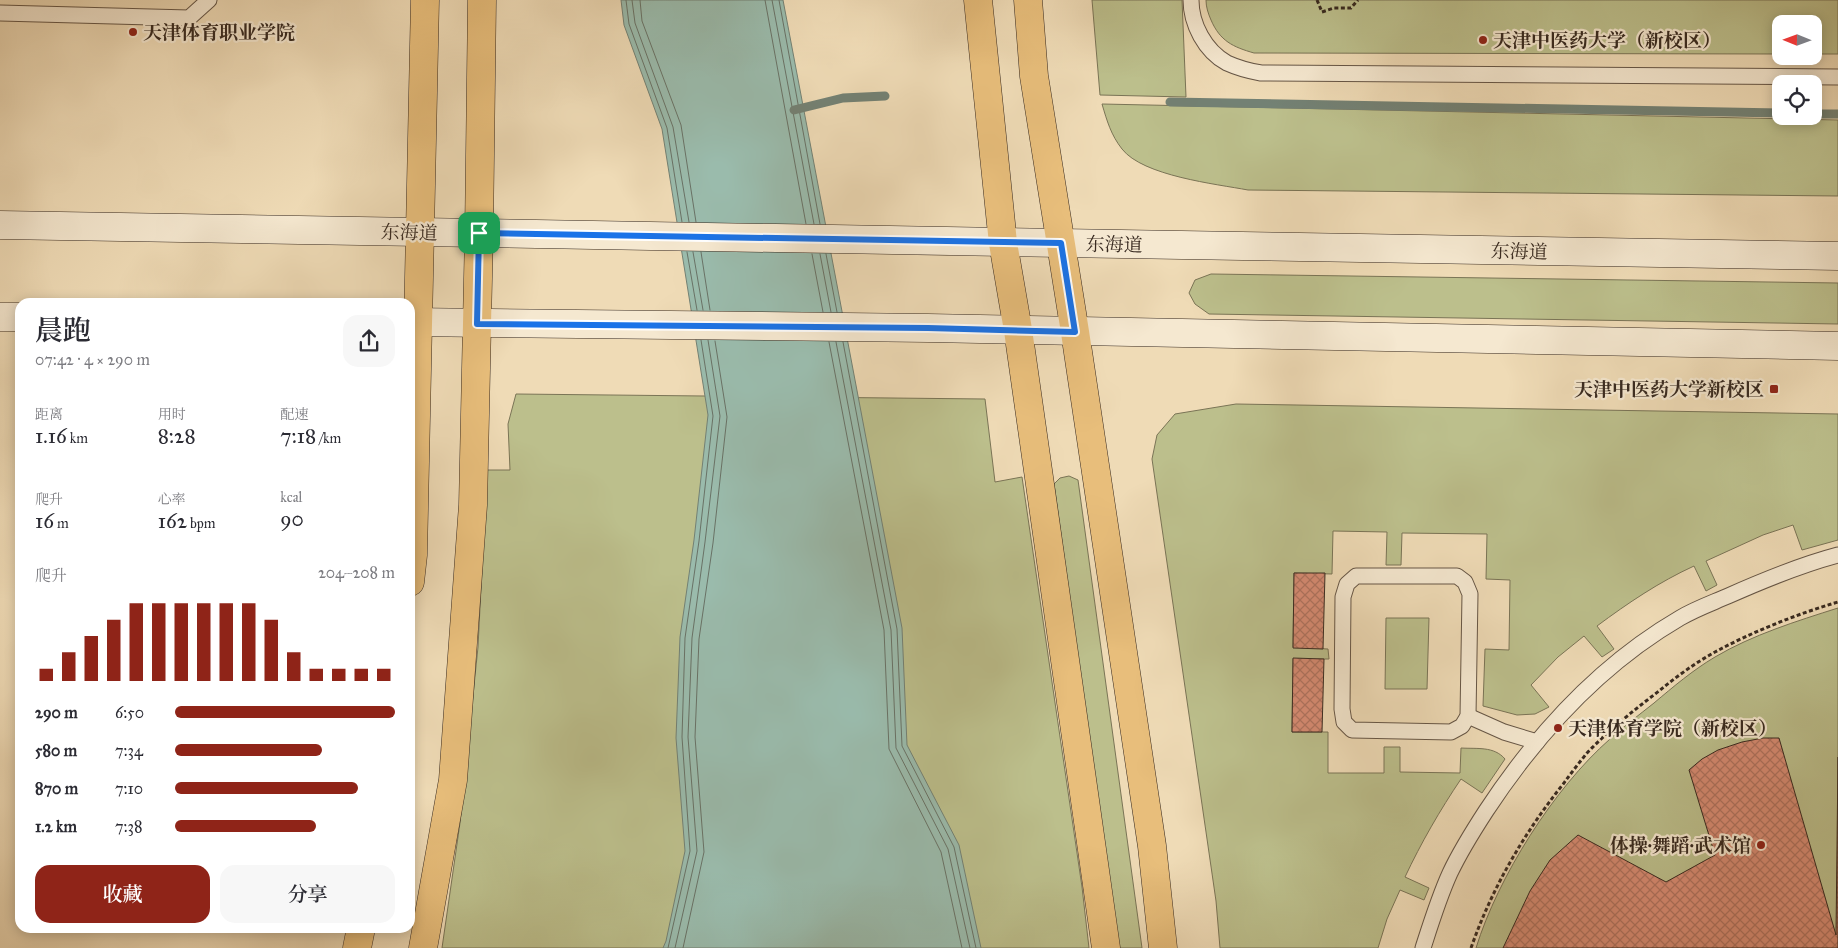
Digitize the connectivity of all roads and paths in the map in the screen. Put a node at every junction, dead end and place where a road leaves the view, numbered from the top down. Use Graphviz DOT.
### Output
graph roads {
  1 [pos="209,0"];
  2 [pos="425,0"];
  3 [pos="482,0"];
  4 [pos="978,0"];
  5 [pos="1028,0"];
  6 [pos="1191,0"];
  7 [pos="1317,0"];
  8 [pos="1358,0"];
  9 [pos="0,13"];
  10 [pos="1838,77"];
  11 [pos="0,225"];
  12 [pos="419,233"];
  13 [pos="479,233"];
  14 [pos="1003,242"];
  15 [pos="1061,243"];
  16 [pos="1838,256"];
  17 [pos="415,304"];
  18 [pos="0,316"];
  19 [pos="15,317"];
  20 [pos="415,322"];
  21 [pos="477,324"];
  22 [pos="1018,330"];
  23 [pos="1075,332"];
  24 [pos="1838,346"];
  25 [pos="1838,555"];
  26 [pos="1838,602"];
  27 [pos="1468,716"];
  28 [pos="1537,742"];
  29 [pos="360,933"];
  30 [pos="357,948"];
  31 [pos="423,948"];
  32 [pos="1106,948"];
  33 [pos="1163,948"];
  34 [pos="1423,948"];
  35 [pos="1471,948"];
  1 -- 9 [label="lane"];
  2 -- 12 [label="main road"];
  3 -- 13 [label="main road"];
  4 -- 14 [label="main road"];
  5 -- 15 [label="main road"];
  6 -- 10 [label="lane"];
  7 -- 8 [label="path"];
  11 -- 12 [label="main road, 东海道"];
  12 -- 13 [label="main road, 东海道"];
  12 -- 17 [label="main road"];
  13 -- 14 [label="main road, 东海道"];
  13 -- 21 [label="main road"];
  14 -- 15 [label="main road, 东海道"];
  14 -- 22 [label="main road"];
  15 -- 16 [label="main road, 东海道"];
  15 -- 23 [label="main road"];
  18 -- 19 [label="main road"];
  20 -- 21 [label="main road"];
  21 -- 22 [label="main road"];
  21 -- 31 [label="main road"];
  22 -- 23 [label="main road"];
  22 -- 32 [label="main road"];
  23 -- 24 [label="main road"];
  23 -- 33 [label="main road"];
  25 -- 28 [label="lane"];
  26 -- 35 [label="path"];
  27 -- 27 [label="lane"];
  27 -- 28 [label="lane"];
  28 -- 34 [label="lane"];
  29 -- 30 [label="main road"];
}
